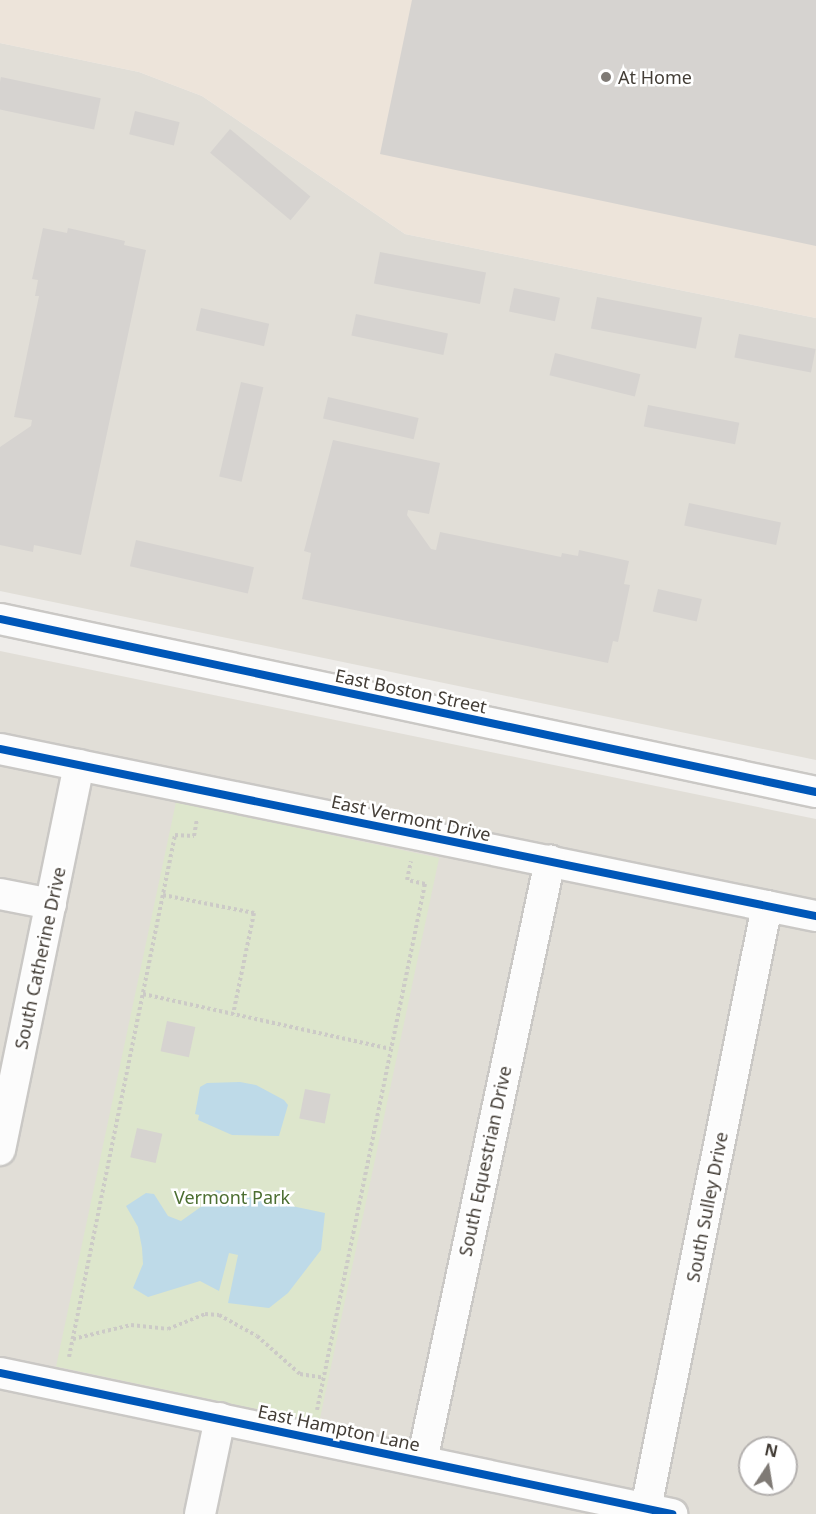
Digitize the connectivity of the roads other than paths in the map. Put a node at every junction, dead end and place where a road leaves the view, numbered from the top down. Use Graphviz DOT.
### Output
graph roads {
  1 [pos="0,619"];
  2 [pos="0,749"];
  3 [pos="79,765"];
  4 [pos="816,792"];
  5 [pos="550,861"];
  6 [pos="0,894"];
  7 [pos="51,904"];
  8 [pos="767,906"];
  9 [pos="816,916"];
  10 [pos="2,1134"];
  11 [pos="0,1373"];
  12 [pos="220,1418"];
  13 [pos="422,1461"];
  14 [pos="659,1511"];
  15 [pos="200,1514"];
  1 -- 4 [label="street, East Boston Street"];
  2 -- 3 [label="street, East Vermont Drive"];
  3 -- 5 [label="street, East Vermont Drive"];
  3 -- 7 [label="street, South Catherine Drive"];
  5 -- 8 [label="street, East Vermont Drive"];
  5 -- 13 [label="street, South Equestrian Drive"];
  6 -- 7 [label="street"];
  7 -- 10 [label="street, South Catherine Drive"];
  8 -- 9 [label="street, East Vermont Drive"];
  8 -- 14 [label="street, South Sulley Drive"];
  11 -- 12 [label="street, East Hampton Lane"];
  12 -- 13 [label="street, East Hampton Lane"];
  12 -- 15 [label="street"];
  13 -- 14 [label="street, East Hampton Lane"];
}
